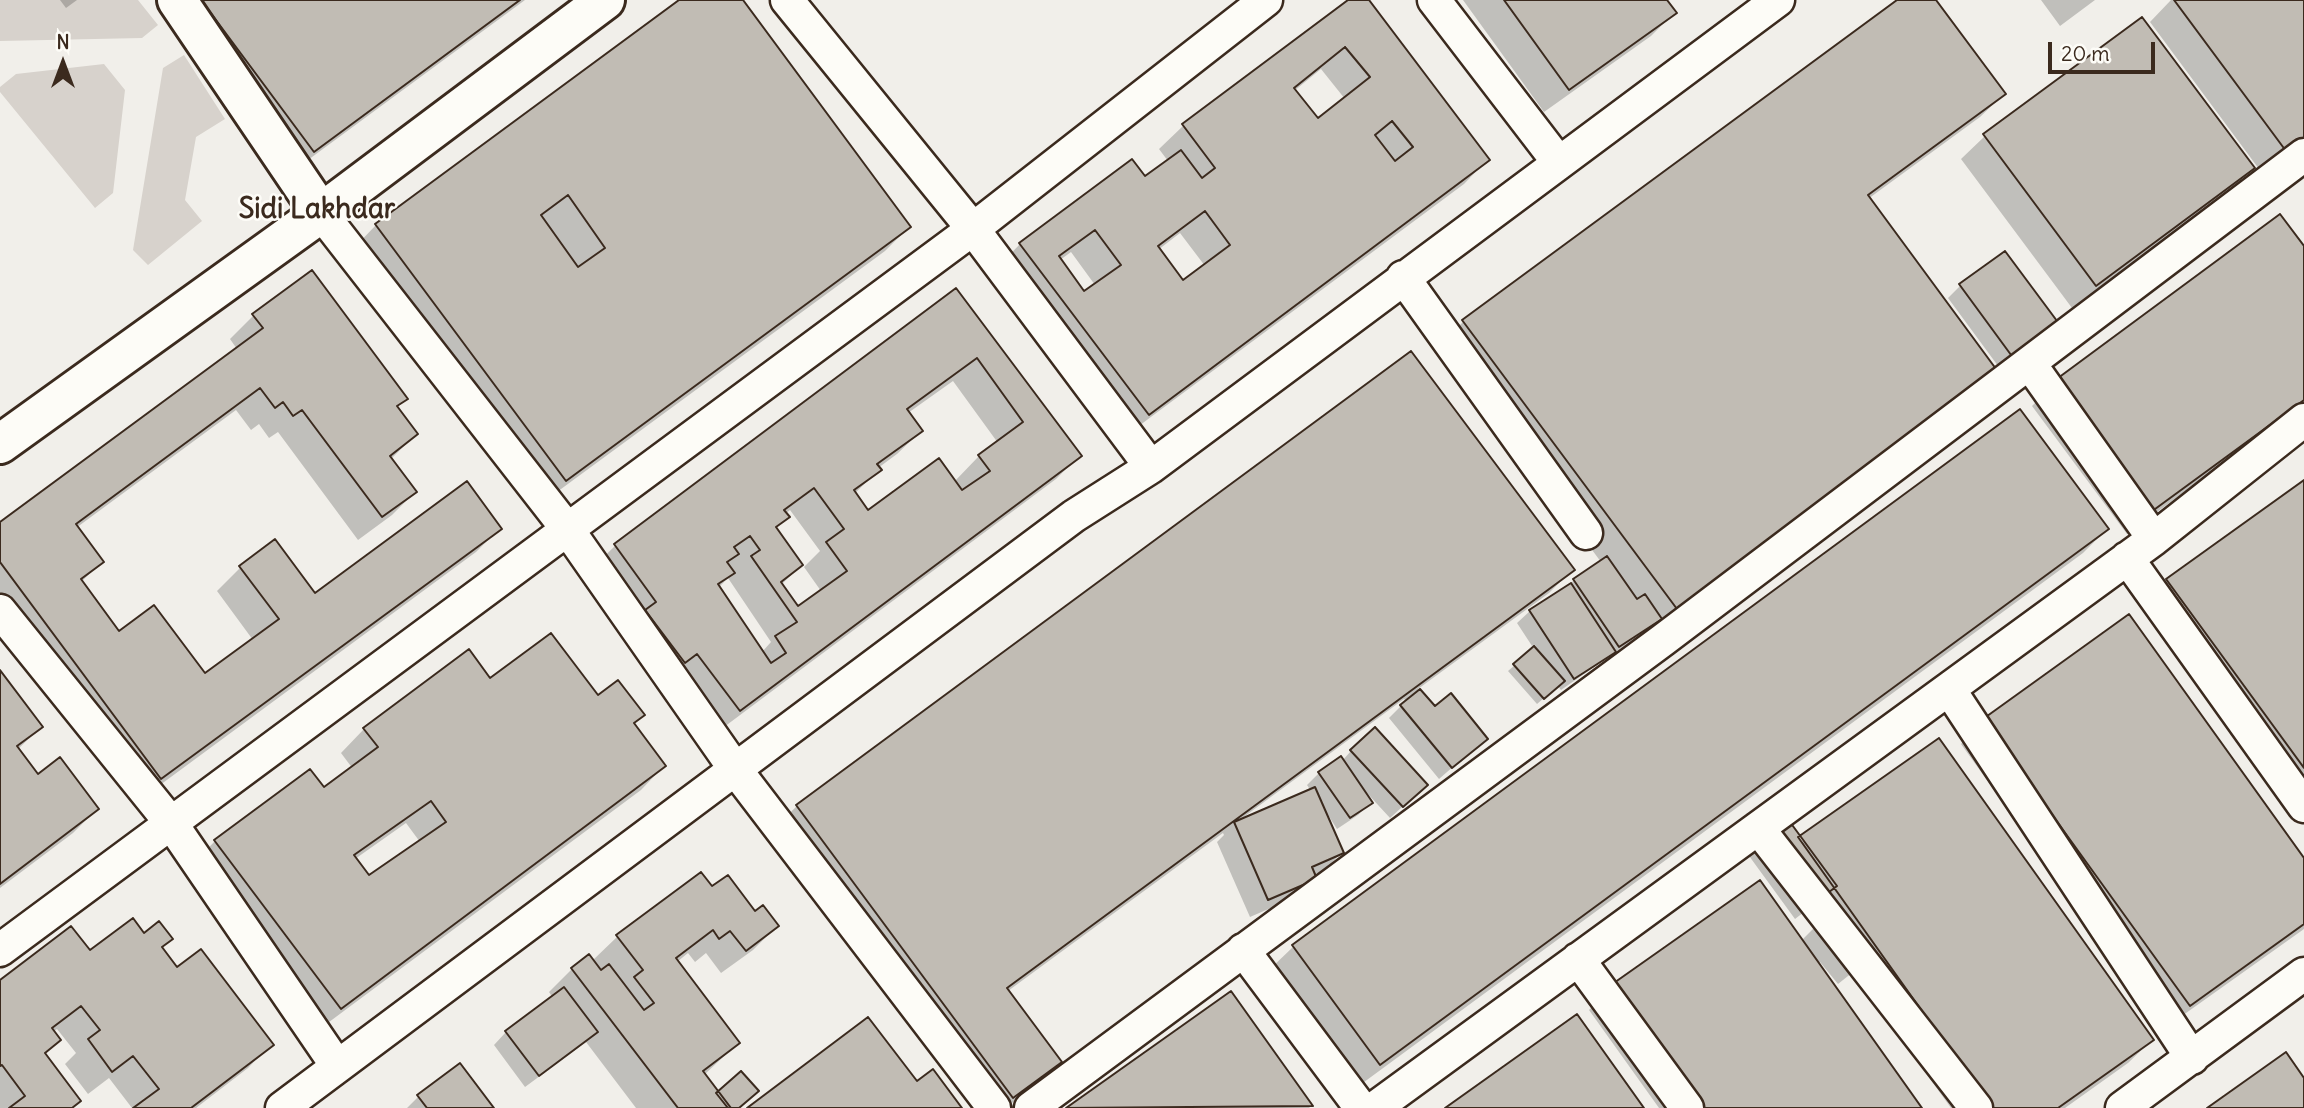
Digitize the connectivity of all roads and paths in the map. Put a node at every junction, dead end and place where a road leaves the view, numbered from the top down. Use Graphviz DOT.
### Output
graph roads {
  1 [pos="177,0"];
  2 [pos="605,0"];
  3 [pos="787,0"];
  4 [pos="1266,0"];
  5 [pos="1434,0"];
  6 [pos="1777,0"];
  7 [pos="2304,155"];
  8 [pos="1559,163"];
  9 [pos="321,213"];
  10 [pos="973,229"];
  11 [pos="1403,277"];
  12 [pos="2030,364"];
  13 [pos="2304,420"];
  14 [pos="0,444"];
  15 [pos="1151,467"];
  16 [pos="568,530"];
  17 [pos="1586,533"];
  18 [pos="2154,538"];
  19 [pos="2127,558"];
  20 [pos="0,611"];
  21 [pos="1949,689"];
  22 [pos="735,769"];
  23 [pos="2304,806"];
  24 [pos="171,823"];
  25 [pos="1758,828"];
  26 [pos="0,950"];
  27 [pos="1243,950"];
  28 [pos="1578,959"];
  29 [pos="2304,974"];
  30 [pos="2192,1058"];
  31 [pos="337,1066"];
  32 [pos="1391,1103"];
  33 [pos="282,1108"];
  34 [pos="994,1108"];
  35 [pos="1031,1108"];
  36 [pos="1361,1108"];
  37 [pos="1687,1108"];
  38 [pos="1976,1108"];
  39 [pos="2122,1108"];
  1 -- 9 [label="main road"];
  2 -- 9 [label="main road"];
  3 -- 10 [label="street"];
  4 -- 10 [label="street"];
  5 -- 8 [label="street"];
  6 -- 8 [label="street"];
  7 -- 12 [label="street"];
  8 -- 11 [label="street"];
  9 -- 14 [label="main road"];
  9 -- 16 [label="street"];
  10 -- 15 [label="street"];
  10 -- 16 [label="street"];
  11 -- 15 [label="street"];
  11 -- 17 [label="street"];
  12 -- 18 [label="street"];
  12 -- 27 [label="street"];
  13 -- 18 [label="street"];
  15 -- 22 [label="street"];
  16 -- 22 [label="street"];
  16 -- 24 [label="street"];
  18 -- 19 [label="street"];
  19 -- 21 [label="street"];
  19 -- 23 [label="street"];
  20 -- 24 [label="street"];
  21 -- 25 [label="street"];
  21 -- 30 [label="street"];
  22 -- 31 [label="street"];
  22 -- 34 [label="street"];
  24 -- 26 [label="street"];
  24 -- 31 [label="street"];
  25 -- 28 [label="street"];
  25 -- 38 [label="street"];
  27 -- 35 [label="street"];
  27 -- 36 [label="street"];
  28 -- 32 [label="street"];
  28 -- 37 [label="street"];
  29 -- 30 [label="street"];
  30 -- 39 [label="street"];
  31 -- 33 [label="street"];
}
